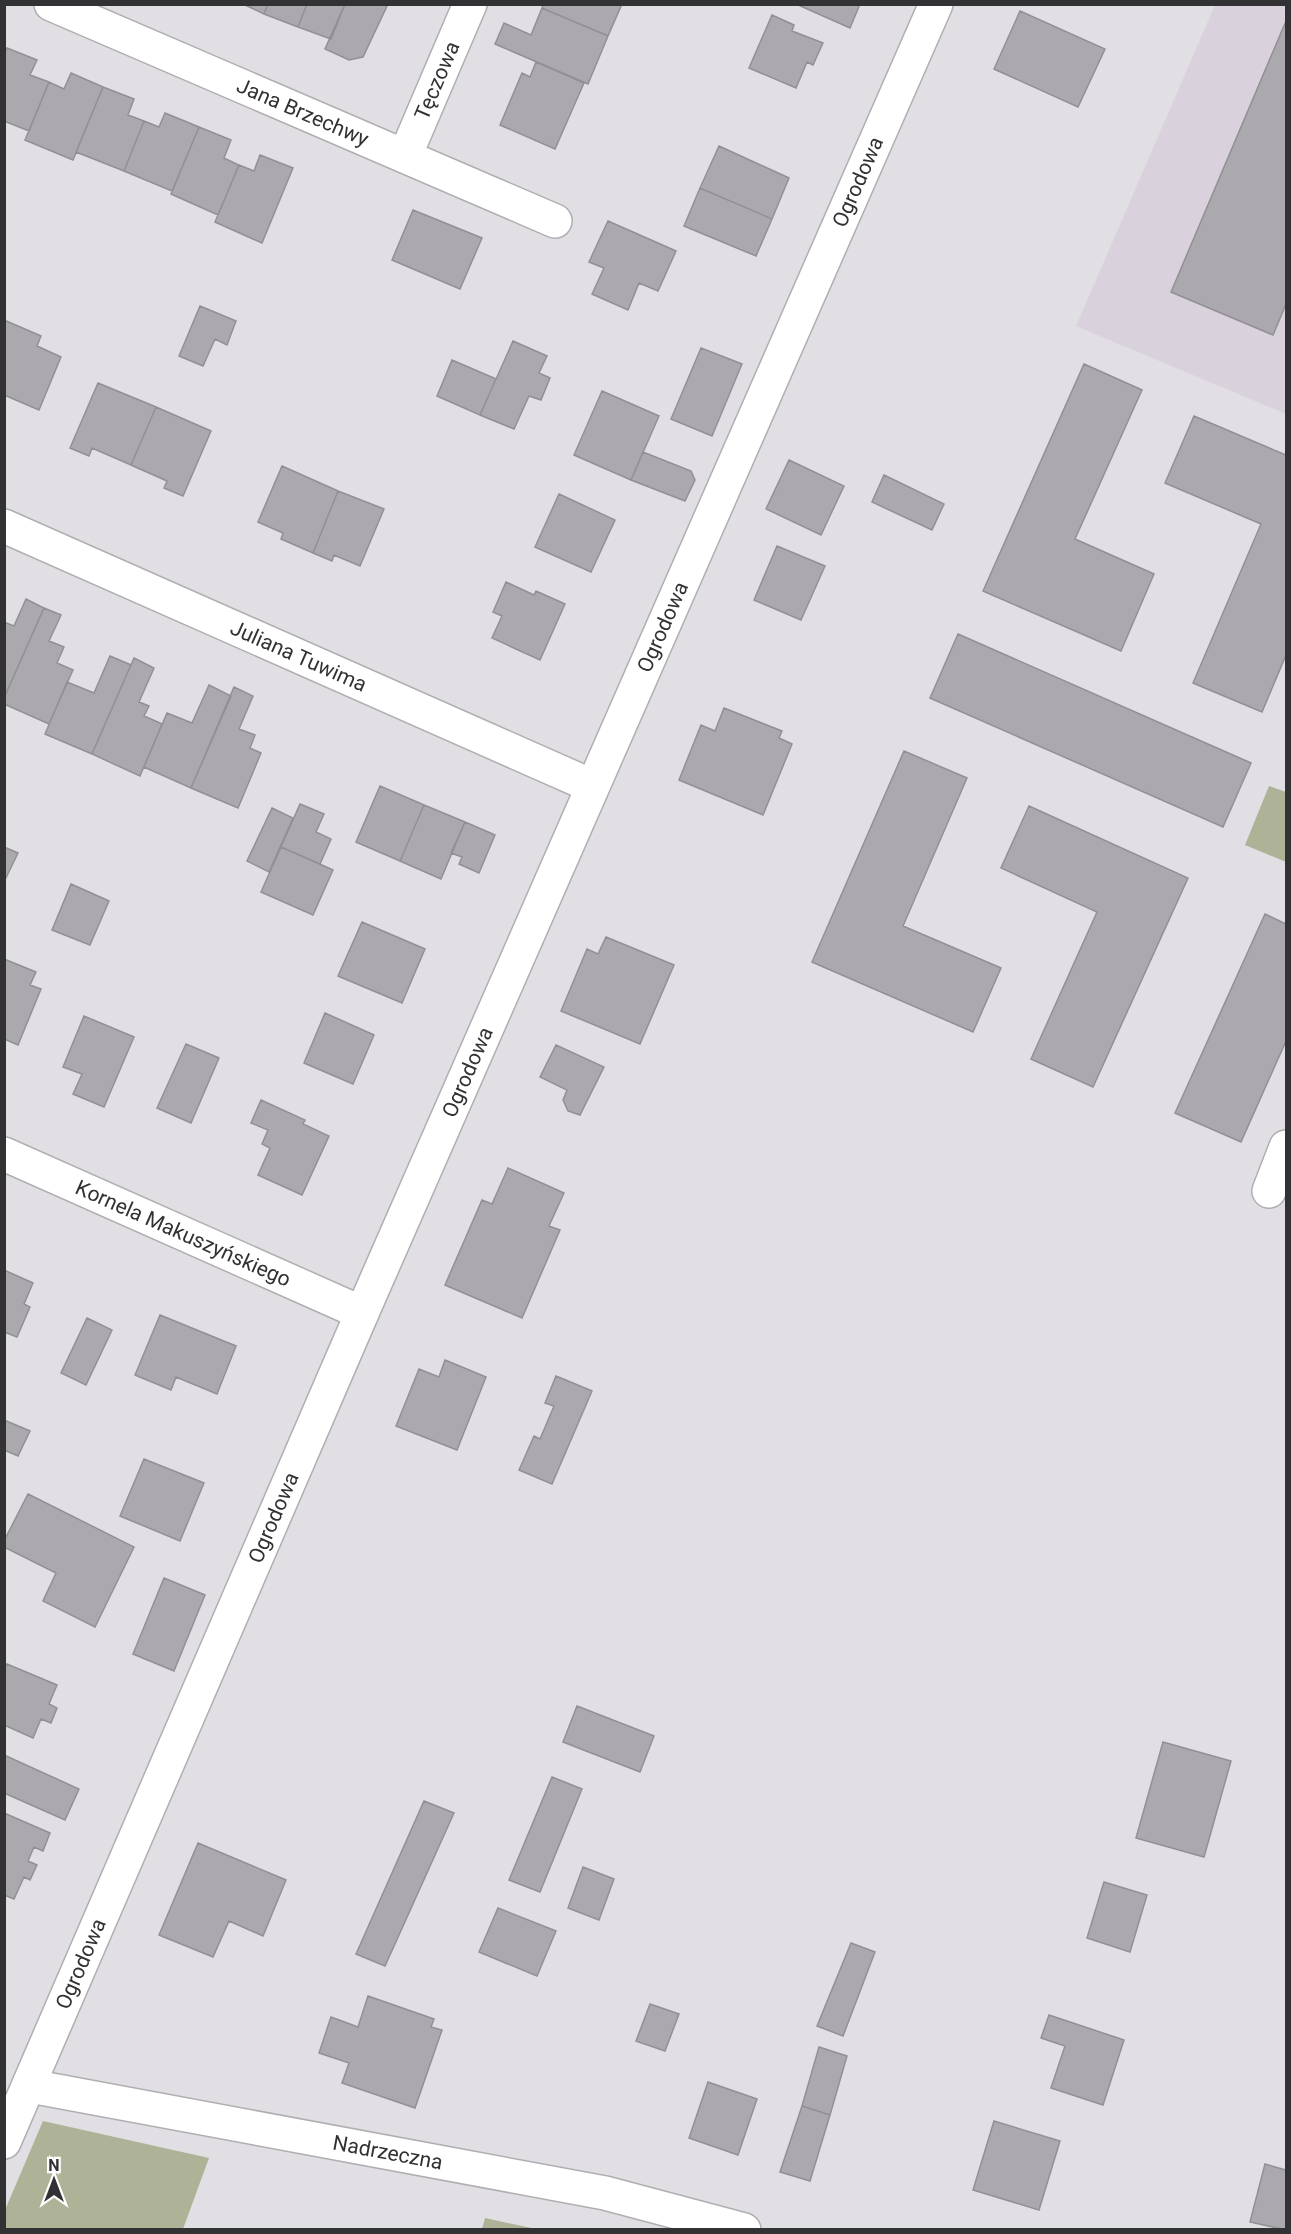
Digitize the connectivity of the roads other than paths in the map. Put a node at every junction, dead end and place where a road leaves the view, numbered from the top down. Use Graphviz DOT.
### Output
graph roads {
  1 [pos="51,4"];
  2 [pos="470,4"];
  3 [pos="936,4"];
  4 [pos="405,156"];
  5 [pos="555,221"];
  6 [pos="4,526"];
  7 [pos="592,786"];
  8 [pos="1287,1147"];
  9 [pos="4,1154"];
  10 [pos="1269,1191"];
  11 [pos="362,1313"];
  12 [pos="30,2086"];
  13 [pos="4,2142"];
  14 [pos="744,2229"];
  1 -- 4 [label="street, Jana Brzechwy"];
  2 -- 4 [label="street, Tęczowa"];
  3 -- 7 [label="street, Ogrodowa"];
  4 -- 5 [label="street, Jana Brzechwy"];
  6 -- 7 [label="street, Juliana Tuwima"];
  7 -- 11 [label="street, Ogrodowa"];
  8 -- 10 [label="street"];
  9 -- 11 [label="street, Kornela Makuszyńskiego"];
  11 -- 12 [label="street, Ogrodowa"];
  12 -- 13 [label="street, Ogrodowa"];
  12 -- 14 [label="street, Nadrzeczna"];
}
